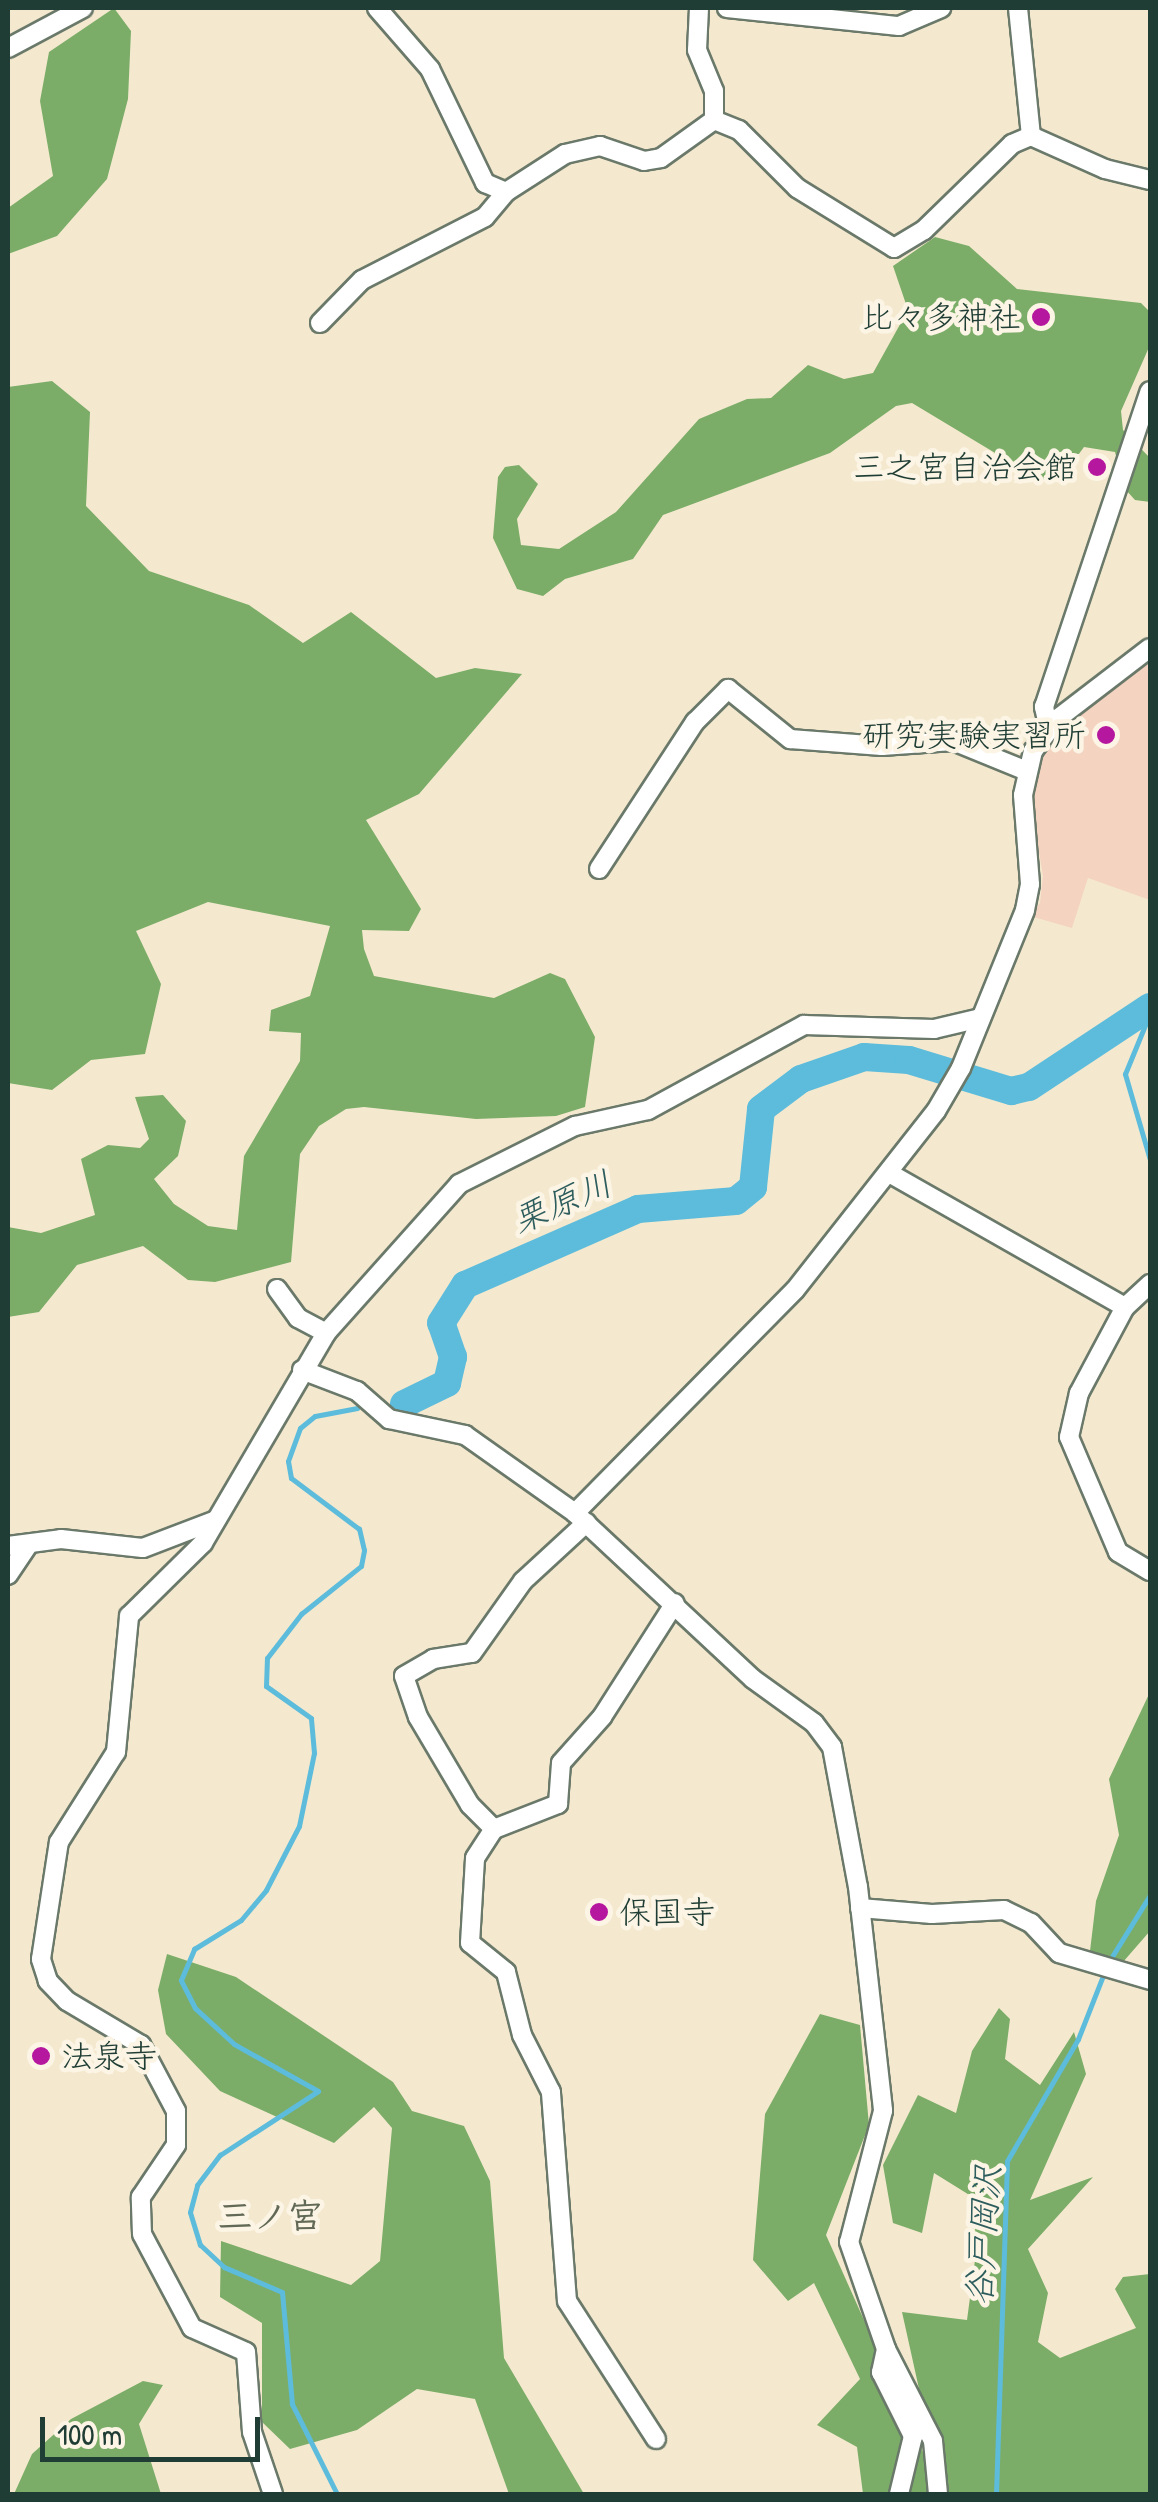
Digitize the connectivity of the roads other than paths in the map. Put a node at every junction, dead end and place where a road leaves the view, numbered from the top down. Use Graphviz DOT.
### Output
graph roads {
  1 [pos="83,8"];
  2 [pos="377,8"];
  3 [pos="699,8"];
  4 [pos="726,8"];
  5 [pos="941,8"];
  6 [pos="1018,8"];
  7 [pos="8,48"];
  8 [pos="714,120"];
  9 [pos="1031,136"];
  10 [pos="1150,180"];
  11 [pos="506,192"];
  12 [pos="320,322"];
  13 [pos="1150,392"];
  14 [pos="1150,648"];
  15 [pos="1048,728"];
  16 [pos="1027,771"];
  17 [pos="599,869"];
  18 [pos="981,1018"];
  19 [pos="888,1173"];
  20 [pos="1150,1284"];
  21 [pos="278,1289"];
  22 [pos="1125,1307"];
  23 [pos="326,1333"];
  24 [pos="302,1370"];
  25 [pos="580,1518"];
  26 [pos="216,1520"];
  27 [pos="8,1546"];
  28 [pos="27,1546"];
  29 [pos="1150,1570"];
  30 [pos="8,1575"];
  31 [pos="675,1603"];
  32 [pos="494,1828"];
  33 [pos="860,1908"];
  34 [pos="1150,1980"];
  35 [pos="886,2349"];
  36 [pos="656,2438"];
  37 [pos="273,2494"];
  38 [pos="899,2494"];
  39 [pos="938,2494"];
  1 -- 7 [label="street"];
  2 -- 11 [label="street"];
  3 -- 8 [label="street"];
  4 -- 5 [label="street"];
  6 -- 9 [label="street"];
  8 -- 9 [label="street"];
  8 -- 11 [label="street"];
  9 -- 10 [label="street"];
  11 -- 12 [label="street"];
  13 -- 15 [label="street"];
  14 -- 15 [label="street"];
  15 -- 16 [label="street"];
  16 -- 17 [label="street"];
  16 -- 18 [label="street"];
  18 -- 19 [label="street"];
  18 -- 23 [label="street"];
  19 -- 22 [label="street"];
  19 -- 25 [label="street"];
  20 -- 22 [label="street"];
  21 -- 23 [label="street"];
  22 -- 29 [label="street"];
  23 -- 24 [label="street"];
  24 -- 25 [label="street"];
  24 -- 26 [label="street"];
  25 -- 31 [label="street"];
  25 -- 32 [label="street"];
  26 -- 28 [label="street"];
  26 -- 37 [label="street"];
  27 -- 28 [label="street"];
  28 -- 30 [label="street"];
  31 -- 32 [label="street"];
  31 -- 33 [label="street"];
  32 -- 36 [label="street"];
  33 -- 34 [label="street"];
  33 -- 35 [label="street"];
  35 -- 38 [label="street"];
  35 -- 39 [label="street"];
}
